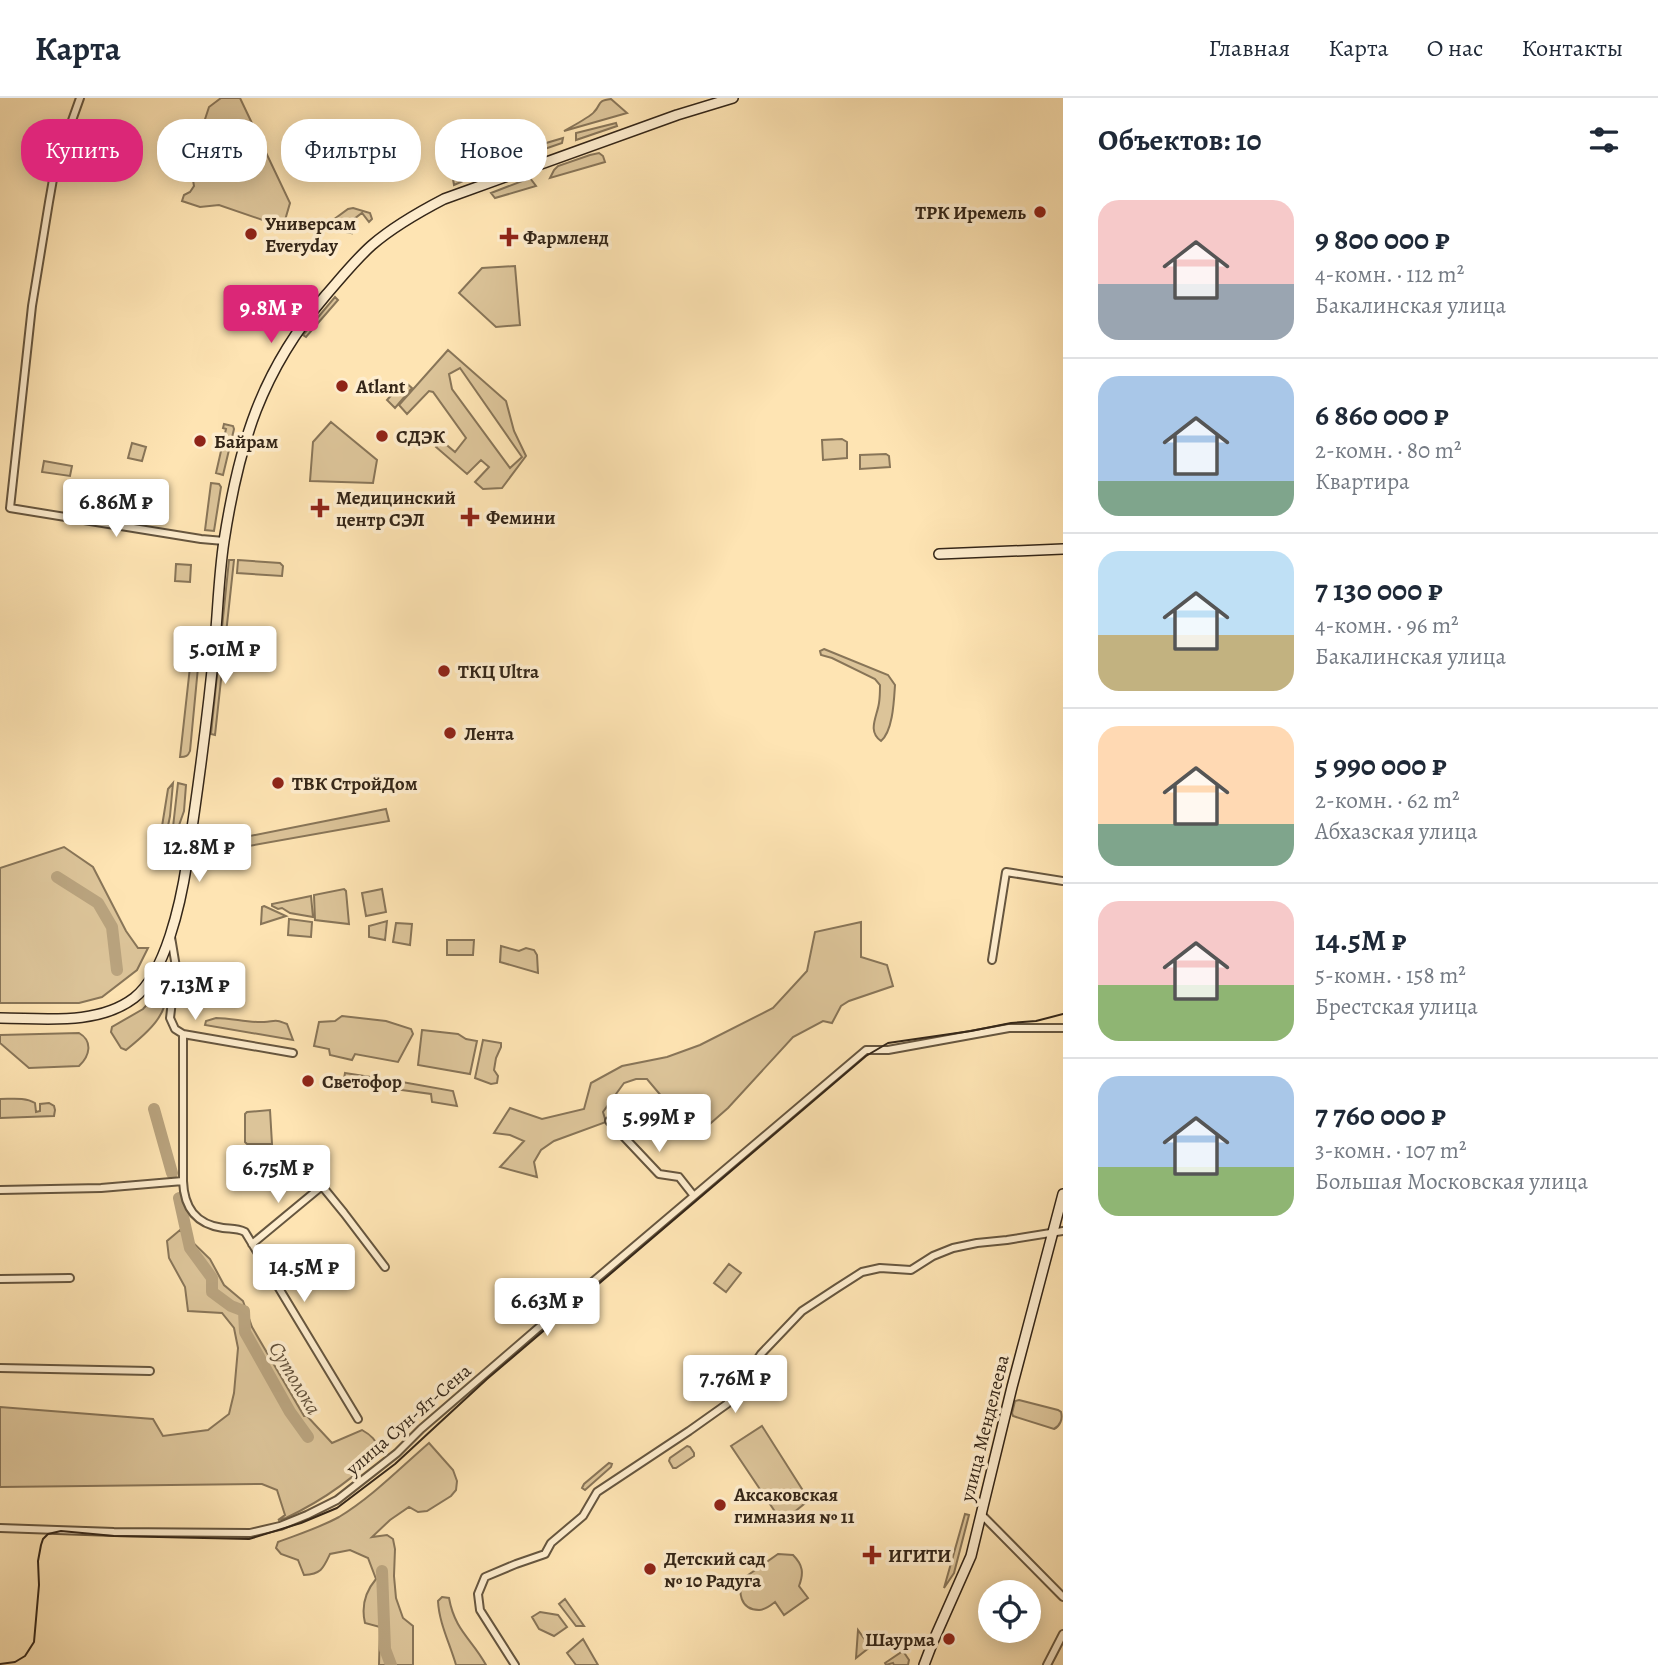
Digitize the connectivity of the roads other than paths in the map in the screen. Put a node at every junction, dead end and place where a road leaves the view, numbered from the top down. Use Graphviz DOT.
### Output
graph roads {
  1 [pos="80,98"];
  2 [pos="733,98"];
  3 [pos="224,541"];
  4 [pos="1063,549"];
  5 [pos="939,554"];
  6 [pos="1063,881"];
  7 [pos="170,933"];
  8 [pos="992,960"];
  9 [pos="0,1018"];
  10 [pos="1063,1028"];
  11 [pos="183,1034"];
  12 [pos="293,1053"];
  13 [pos="609,1121"];
  14 [pos="183,1181"];
  15 [pos="0,1191"];
  16 [pos="1063,1194"];
  17 [pos="694,1196"];
  18 [pos="1063,1231"];
  19 [pos="1053,1233"];
  20 [pos="252,1244"];
  21 [pos="385,1267"];
  22 [pos="70,1278"];
  23 [pos="0,1279"];
  24 [pos="0,1368"];
  25 [pos="150,1371"];
  26 [pos="358,1419"];
  27 [pos="981,1514"];
  28 [pos="0,1528"];
  29 [pos="1063,1597"];
  30 [pos="1063,1634"];
  31 [pos="515,1665"];
  32 [pos="925,1665"];
  33 [pos="1047,1665"];
  1 -- 3 [label="street"];
  2 -- 3 [label="main road"];
  3 -- 7 [label="main road"];
  4 -- 5 [label="main road"];
  6 -- 8 [label="street"];
  7 -- 9 [label="main road"];
  7 -- 11 [label="street"];
  10 -- 17 [label="street, улица Сун-Ят-Сена"];
  11 -- 12 [label="street"];
  11 -- 14 [label="street"];
  13 -- 17 [label="street"];
  14 -- 15 [label="street"];
  14 -- 20 [label="street"];
  16 -- 19 [label="main road, улица Менделеева"];
  17 -- 28 [label="street, улица Сун-Ят-Сена"];
  18 -- 19 [label="street"];
  19 -- 27 [label="main road, улица Менделеева"];
  19 -- 31 [label="street"];
  20 -- 21 [label="street"];
  20 -- 26 [label="street"];
  22 -- 23 [label="street"];
  24 -- 25 [label="street"];
  27 -- 29 [label="street"];
  27 -- 32 [label="main road, улица Менделеева"];
  30 -- 33 [label="street"];
}
